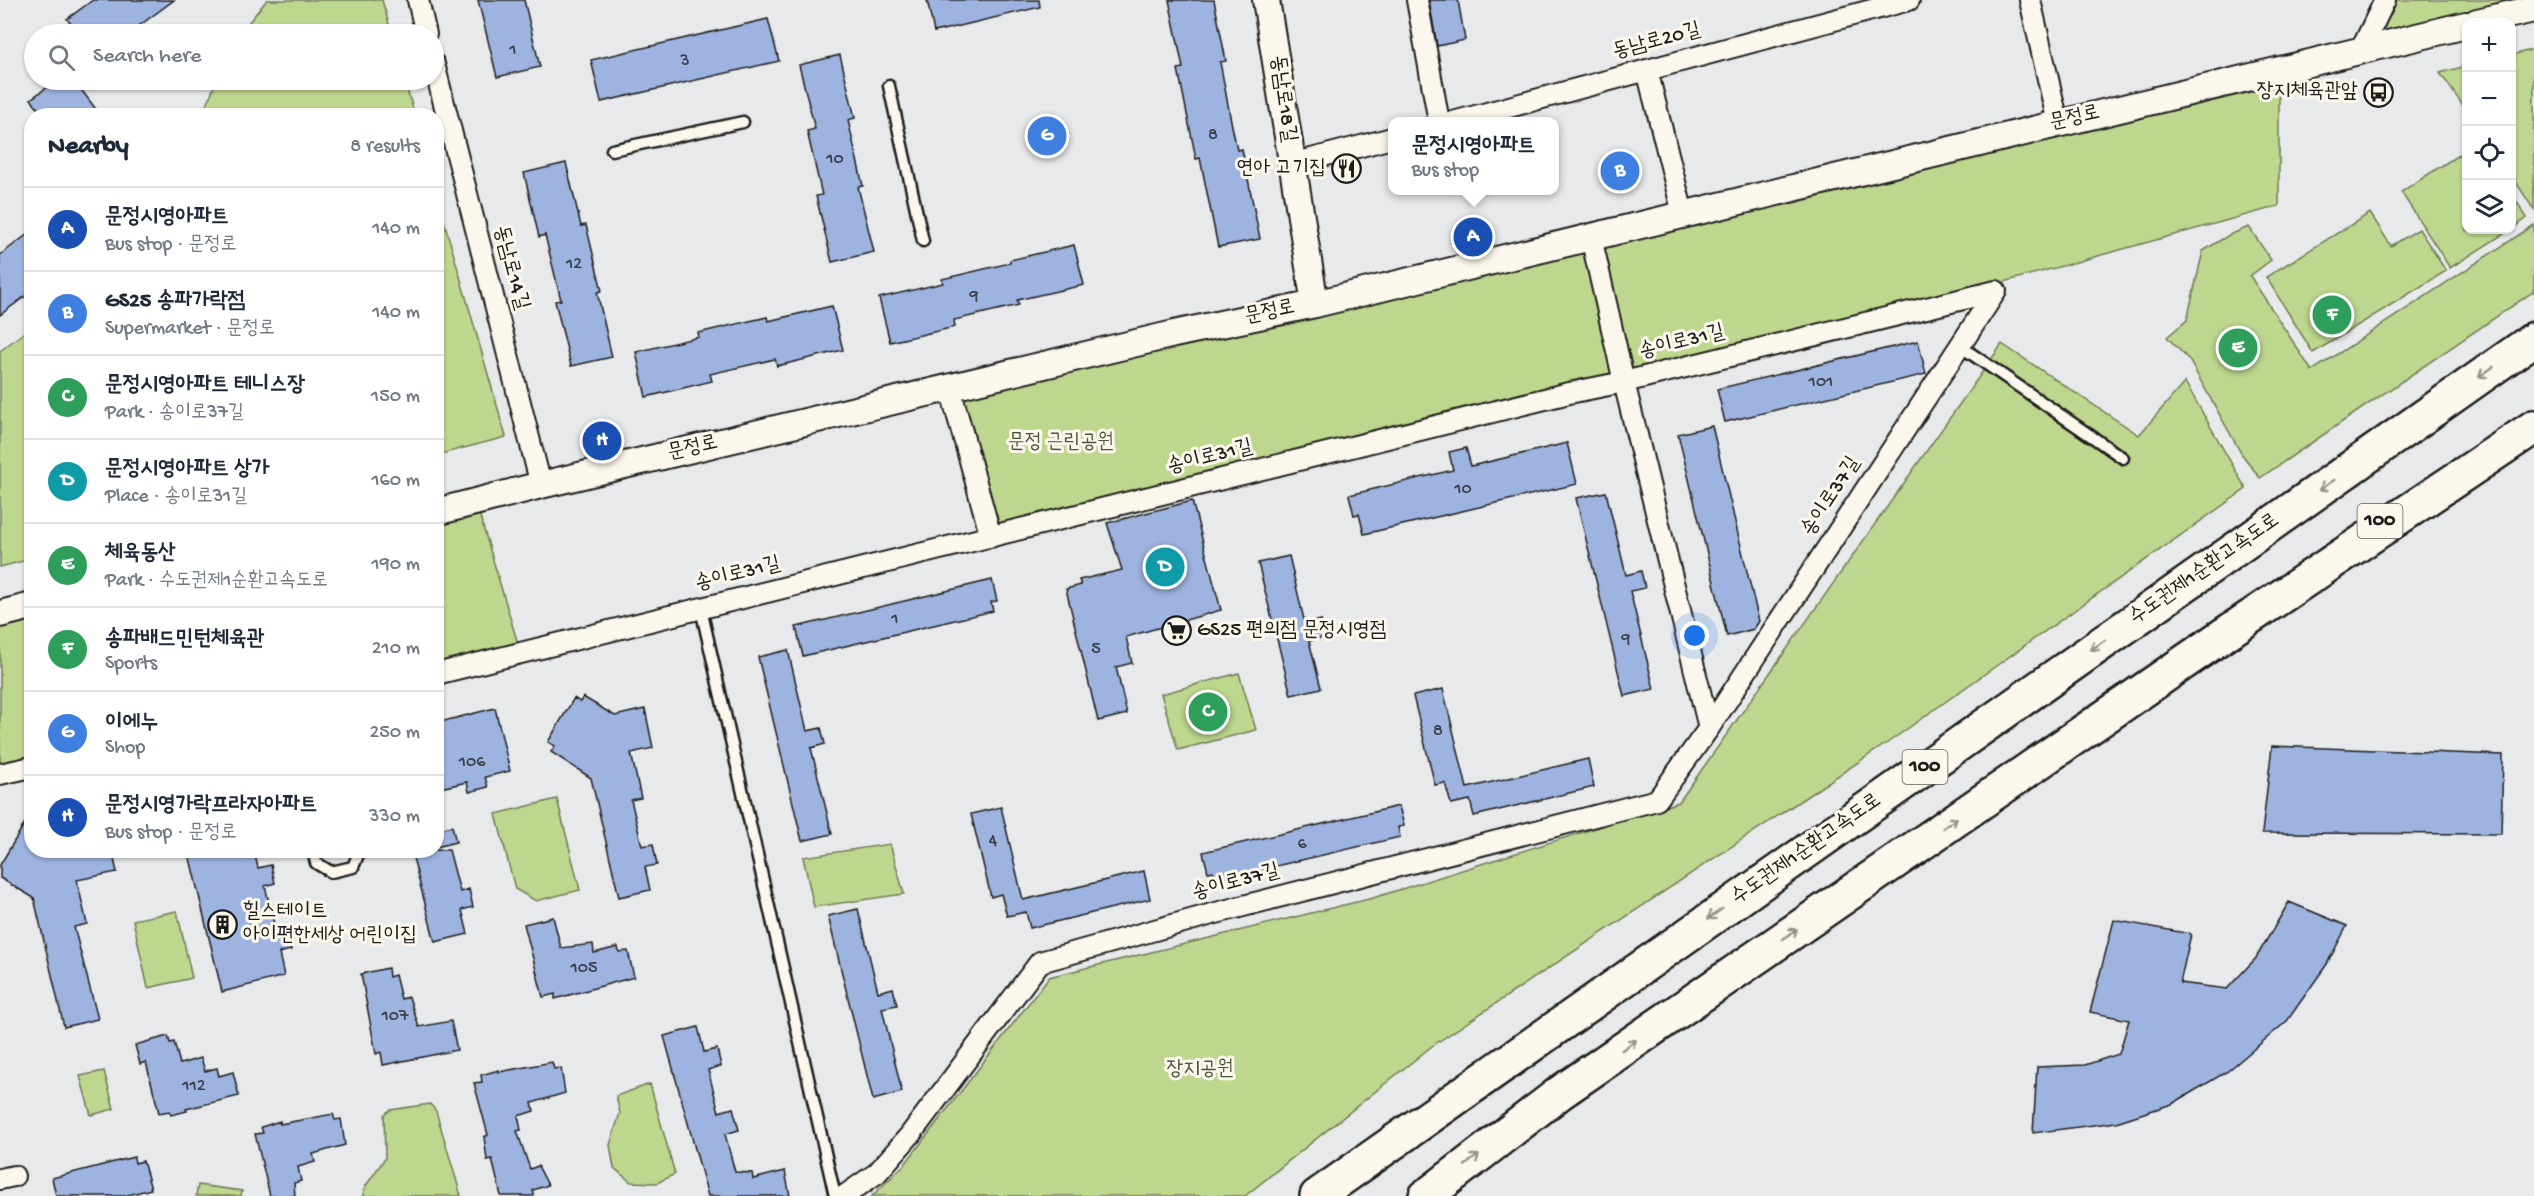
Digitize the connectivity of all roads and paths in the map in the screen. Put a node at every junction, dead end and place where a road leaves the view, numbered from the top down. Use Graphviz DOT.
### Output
graph roads {
  1 [pos="418,0"];
  2 [pos="1266,0"];
  3 [pos="1417,0"];
  4 [pos="1909,0"];
  5 [pos="2030,0"];
  6 [pos="2385,0"];
  7 [pos="1857,7"];
  8 [pos="2534,9"];
  9 [pos="2495,18"];
  10 [pos="424,24"];
  11 [pos="2462,26"];
  12 [pos="2361,50"];
  13 [pos="1647,70"];
  14 [pos="889,86"];
  15 [pos="441,90"];
  16 [pos="1438,117"];
  17 [pos="1472,117"];
  18 [pos="743,122"];
  19 [pos="2058,123"];
  20 [pos="1388,139"];
  21 [pos="612,150"];
  22 [pos="1292,164"];
  23 [pos="1683,214"];
  24 [pos="1591,237"];
  25 [pos="923,241"];
  26 [pos="1996,291"];
  27 [pos="1315,304"];
  28 [pos="2534,339"];
  29 [pos="1960,346"];
  30 [pos="1624,382"];
  31 [pos="950,388"];
  32 [pos="2534,408"];
  33 [pos="2534,427"];
  34 [pos="2123,458"];
  35 [pos="541,485"];
  36 [pos="444,510"];
  37 [pos="991,537"];
  38 [pos="24,608"];
  39 [pos="701,609"];
  40 [pos="0,614"];
  41 [pos="2225,634"];
  42 [pos="444,672"];
  43 [pos="1709,728"];
  44 [pos="24,769"];
  45 [pos="0,774"];
  46 [pos="315,858"];
  47 [pos="357,858"];
  48 [pos="835,1196"];
  49 [pos="844,1196"];
  50 [pos="1317,1196"];
  51 [pos="1426,1196"];
  1 -- 10 [label="street"];
  2 -- 22 [label="street, 동남로18길"];
  3 -- 16 [label="street"];
  4 -- 7 [label="street, 동남로20길"];
  5 -- 19 [label="street"];
  6 -- 12 [label="street"];
  7 -- 13 [label="street, 동남로20길"];
  8 -- 9 [label="street"];
  11 -- 12 [label="street, 문정로"];
  12 -- 19 [label="street, 문정로"];
  13 -- 17 [label="street, 동남로20길"];
  13 -- 23 [label="street"];
  14 -- 25 [label="lane"];
  15 -- 35 [label="street, 동남로14길"];
  18 -- 21 [label="lane"];
  19 -- 23 [label="street, 문정로"];
  20 -- 22 [label="street"];
  22 -- 27 [label="street, 동남로18길"];
  23 -- 24 [label="street, 문정로"];
  24 -- 27 [label="street, 문정로"];
  24 -- 30 [label="street"];
  26 -- 29 [label="street, 송이로37길"];
  26 -- 30 [label="street, 송이로31길"];
  27 -- 31 [label="street, 문정로"];
  28 -- 50 [label="highway, 수도권제1순환고속도로 / 100, one-way"];
  29 -- 34 [label="lane"];
  29 -- 43 [label="street, 송이로37길"];
  30 -- 37 [label="street, 송이로31길"];
  30 -- 43 [label="street"];
  31 -- 35 [label="street, 문정로"];
  31 -- 37 [label="street"];
  32 -- 41 [label="highway, 100"];
  33 -- 41 [label="highway, 100"];
  35 -- 36 [label="street, 문정로"];
  37 -- 39 [label="street, 송이로31길"];
  38 -- 40 [label="street"];
  39 -- 42 [label="street, 송이로31길"];
  39 -- 48 [label="lane"];
  51 -- 41 [label="highway, 100, one-way"];
  43 -- 49 [label="street, 송이로37길"];
  44 -- 45 [label="street"];
  46 -- 47 [label="lane"];
}
